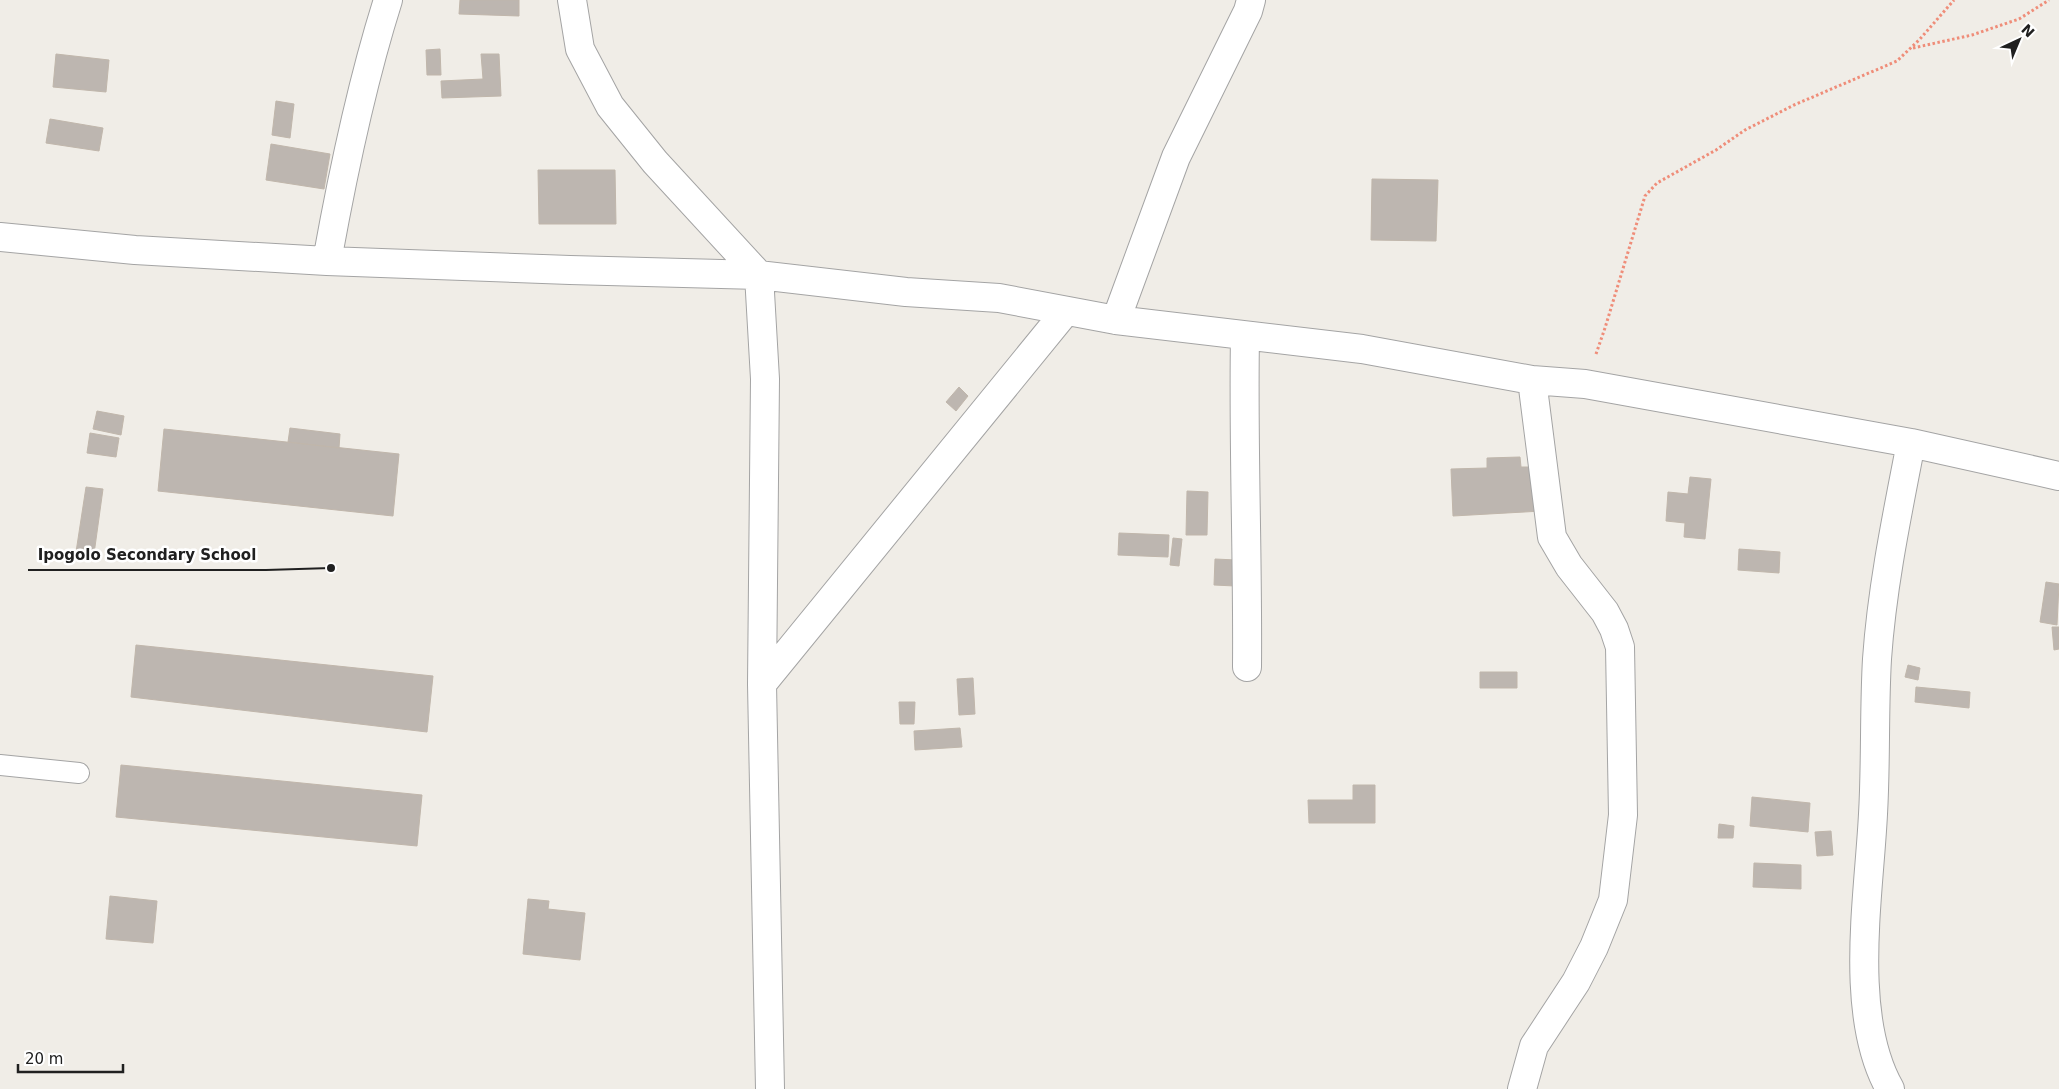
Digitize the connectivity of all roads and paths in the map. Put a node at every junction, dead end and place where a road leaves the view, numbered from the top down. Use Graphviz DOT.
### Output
graph roads {
  1 [pos="388,0"];
  2 [pos="572,0"];
  3 [pos="1251,0"];
  4 [pos="1954,0"];
  5 [pos="2049,0"];
  6 [pos="1912,48"];
  7 [pos="0,236"];
  8 [pos="326,260"];
  9 [pos="759,274"];
  10 [pos="1066,311"];
  11 [pos="1116,320"];
  12 [pos="1245,336"];
  13 [pos="1532,380"];
  14 [pos="1585,384"];
  15 [pos="1911,444"];
  16 [pos="2059,476"];
  17 [pos="1247,667"];
  18 [pos="762,684"];
  19 [pos="0,765"];
  20 [pos="79,773"];
  21 [pos="770,1089"];
  22 [pos="1522,1089"];
  23 [pos="1890,1089"];
  1 -- 8 [label="street"];
  2 -- 9 [label="street"];
  3 -- 11 [label="street"];
  4 -- 6 [label="path"];
  5 -- 6 [label="path"];
  6 -- 14 [label="path"];
  7 -- 8 [label="street"];
  8 -- 9 [label="street"];
  9 -- 10 [label="street"];
  9 -- 18 [label="street"];
  10 -- 11 [label="street"];
  10 -- 18 [label="street"];
  11 -- 12 [label="street"];
  12 -- 13 [label="street"];
  12 -- 17 [label="street"];
  13 -- 14 [label="street"];
  13 -- 22 [label="street"];
  14 -- 15 [label="street"];
  15 -- 16 [label="street"];
  15 -- 23 [label="street"];
  18 -- 21 [label="street"];
  19 -- 20 [label="lane"];
}
